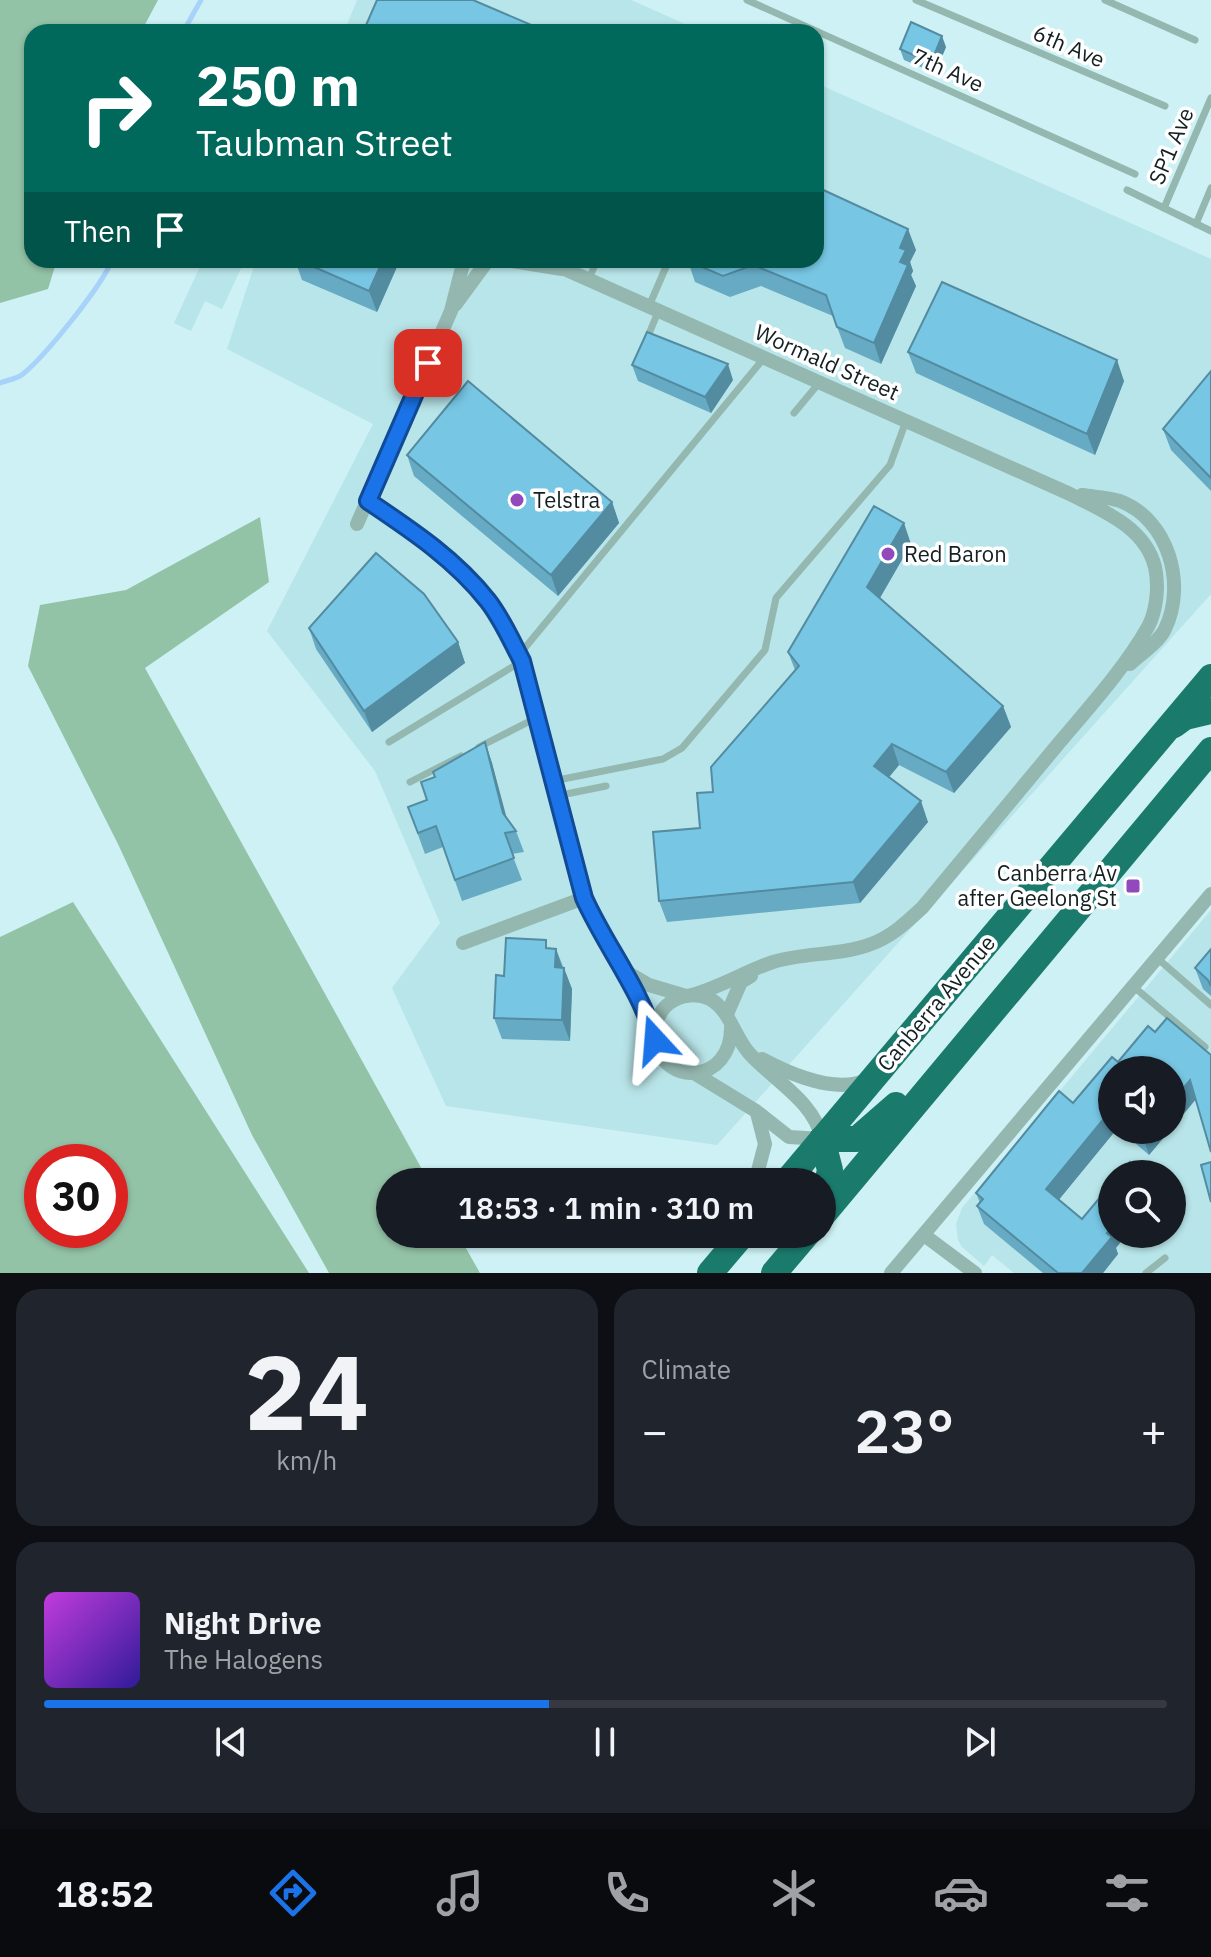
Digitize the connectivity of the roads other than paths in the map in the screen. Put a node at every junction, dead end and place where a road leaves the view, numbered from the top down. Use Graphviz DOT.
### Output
graph roads {
  1 [pos="747,0"];
  2 [pos="916,0"];
  3 [pos="1105,0"];
  4 [pos="801,24"];
  5 [pos="824,35"];
  6 [pos="1195,40"];
  7 [pos="1211,98"];
  8 [pos="1165,106"];
  9 [pos="1135,174"];
  10 [pos="1211,188"];
  11 [pos="1127,190"];
  12 [pos="1164,208"];
  13 [pos="1196,224"];
  14 [pos="1211,231"];
  15 [pos="462,268"];
  16 [pos="482,268"];
  17 [pos="555,268"];
  18 [pos="564,268"];
  19 [pos="594,268"];
  20 [pos="666,268"];
  21 [pos="567,270"];
  22 [pos="589,279"];
  23 [pos="653,308"];
  24 [pos="451,311"];
  25 [pos="641,354"];
  26 [pos="764,358"];
  27 [pos="819,383"];
  28 [pos="794,413"];
  29 [pos="906,421"];
  30 [pos="368,501"];
  31 [pos="357,524"];
  32 [pos="520,658"];
  33 [pos="1211,677"];
  34 [pos="1211,711"];
  35 [pos="538,717"];
  36 [pos="1162,735"];
  37 [pos="389,742"];
  38 [pos="1207,758"];
  39 [pos="410,782"];
  40 [pos="606,786"];
  41 [pos="555,788"];
  42 [pos="1211,894"];
  43 [pos="584,898"];
  44 [pos="463,943"];
  45 [pos="1157,958"];
  46 [pos="771,963"];
  47 [pos="625,971"];
  48 [pos="1133,986"];
  49 [pos="689,996"];
  50 [pos="1211,1005"];
  51 [pos="729,1021"];
  52 [pos="970,1039"];
  53 [pos="655,1040"];
  54 [pos="1205,1047"];
  55 [pos="748,1052"];
  56 [pos="894,1053"];
  57 [pos="694,1073"];
  58 [pos="756,1111"];
  59 [pos="822,1139"];
  60 [pos="759,1168"];
  61 [pos="798,1168"];
  62 [pos="829,1168"];
  63 [pos="836,1199"];
  64 [pos="924,1235"];
  65 [pos="723,1248"];
  66 [pos="731,1248"];
  67 [pos="795,1248"];
  68 [pos="1165,1258"];
  69 [pos="710,1273"];
  70 [pos="774,1273"];
  71 [pos="891,1273"];
  72 [pos="975,1273"];
  73 [pos="1146,1273"];
  1 -- 4 [label="lane, 7th Ave"];
  2 -- 8 [label="lane, 6th Ave"];
  3 -- 6 [label="lane"];
  5 -- 9 [label="lane, 7th Ave"];
  7 -- 12 [label="lane, SP1 Ave"];
  10 -- 13 [label="lane"];
  11 -- 12 [label="lane"];
  12 -- 13 [label="lane"];
  13 -- 14 [label="lane"];
  15 -- 24 [label="street"];
  16 -- 24 [label="street"];
  17 -- 21 [label="street, Wormald Street"];
  18 -- 21 [label="street, Wormald Street"];
  19 -- 22 [label="lane"];
  20 -- 23 [label="lane"];
  21 -- 22 [label="street, Wormald Street"];
  22 -- 23 [label="street, Wormald Street"];
  23 -- 25 [label="lane"];
  23 -- 26 [label="street, Wormald Street"];
  24 -- 30 [label="street"];
  26 -- 27 [label="street, Wormald Street"];
  26 -- 32 [label="lane"];
  27 -- 28 [label="lane"];
  27 -- 29 [label="street, Wormald Street"];
  29 -- 41 [label="lane"];
  29 -- 46 [label="street, Wormald Street"];
  30 -- 31 [label="street"];
  30 -- 32 [label="street"];
  32 -- 35 [label="street"];
  32 -- 37 [label="lane"];
  33 -- 36 [label="highway, Canberra Avenue"];
  34 -- 36 [label="highway"];
  35 -- 39 [label="lane"];
  35 -- 41 [label="street"];
  36 -- 56 [label="highway, Canberra Avenue"];
  38 -- 52 [label="highway"];
  40 -- 41 [label="lane"];
  41 -- 43 [label="street"];
  42 -- 45 [label="street"];
  43 -- 44 [label="street"];
  43 -- 47 [label="street"];
  45 -- 48 [label="street"];
  45 -- 50 [label="lane"];
  46 -- 49 [label="street, Wormald Street"];
  46 -- 51 [label="street, Wormald Street"];
  47 -- 49 [label="street"];
  47 -- 53 [label="street"];
  48 -- 54 [label="lane"];
  48 -- 64 [label="street"];
  49 -- 51 [label="street"];
  49 -- 53 [label="street"];
  51 -- 55 [label="street"];
  51 -- 57 [label="street"];
  52 -- 59 [label="highway"];
  52 -- 63 [label="highway"];
  53 -- 57 [label="street"];
  55 -- 56 [label="street"];
  55 -- 59 [label="street"];
  56 -- 59 [label="highway, Canberra Avenue"];
  57 -- 58 [label="street"];
  58 -- 59 [label="street"];
  58 -- 60 [label="street"];
  59 -- 61 [label="highway, Canberra Avenue"];
  59 -- 62 [label="highway"];
  64 -- 71 [label="street"];
  64 -- 72 [label="street"];
  65 -- 69 [label="street"];
  66 -- 69 [label="highway"];
  67 -- 70 [label="highway"];
  68 -- 73 [label="lane"];
}
